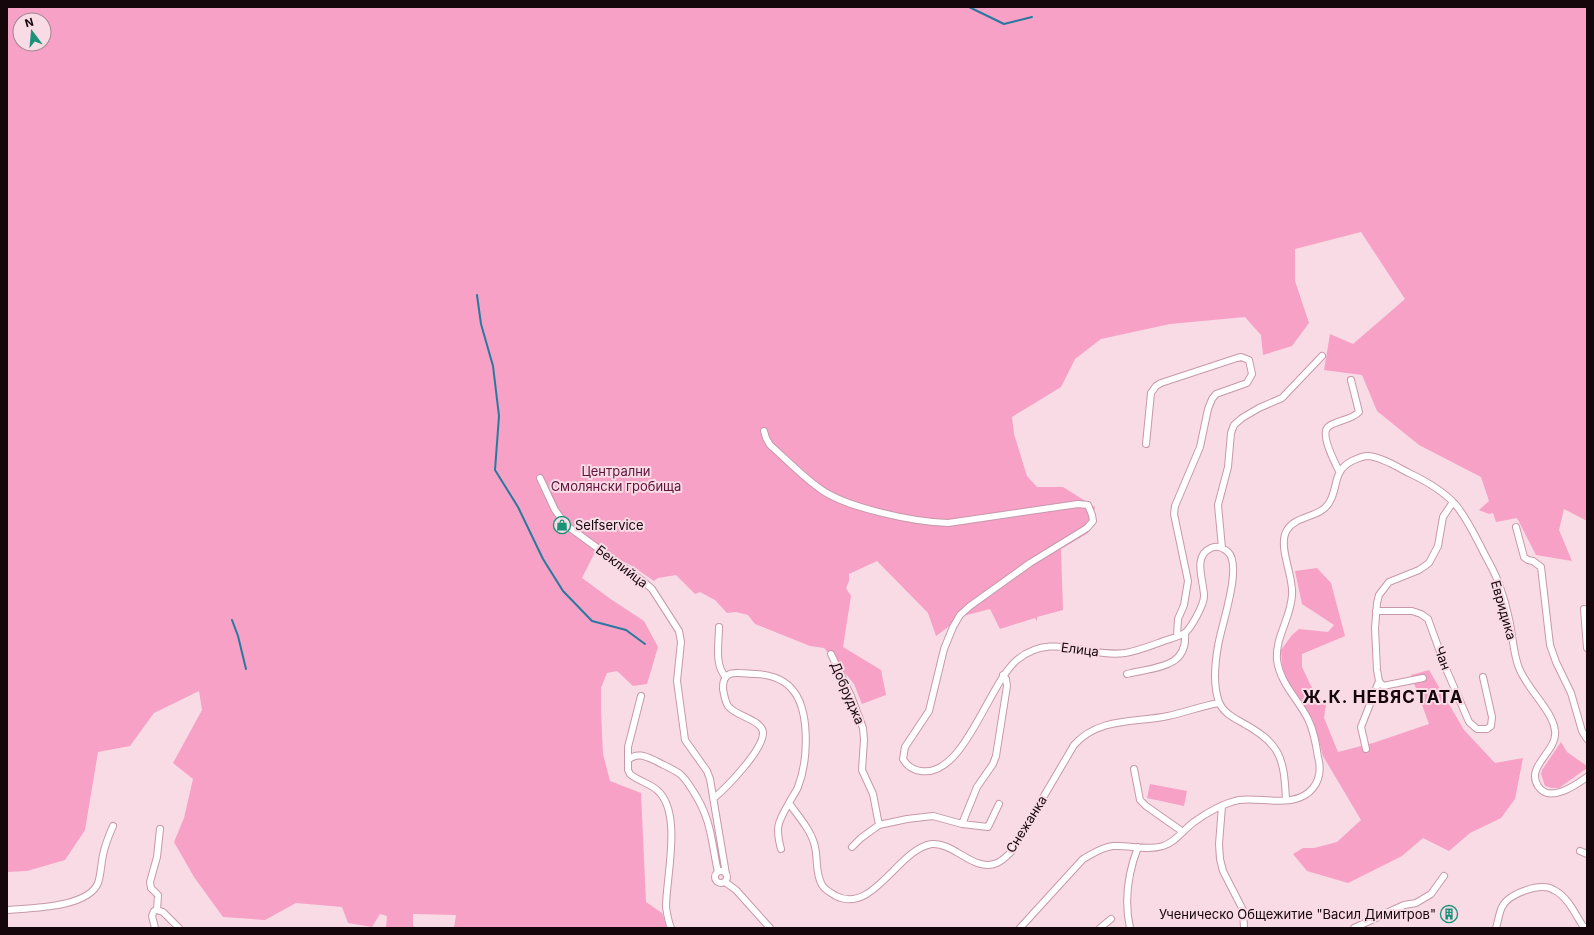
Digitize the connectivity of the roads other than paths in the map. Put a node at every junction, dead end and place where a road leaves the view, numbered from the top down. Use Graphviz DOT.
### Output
graph roads {
  1 [pos="1322,356"];
  2 [pos="1351,380"];
  3 [pos="764,431"];
  4 [pos="1146,444"];
  5 [pos="1340,471"];
  6 [pos="540,478"];
  7 [pos="1453,502"];
  8 [pos="1516,527"];
  9 [pos="1222,548"];
  10 [pos="1584,609"];
  11 [pos="1376,611"];
  12 [pos="719,628"];
  13 [pos="1185,633"];
  14 [pos="1177,636"];
  15 [pos="1587,648"];
  16 [pos="831,654"];
  17 [pos="1127,674"];
  18 [pos="1003,675"];
  19 [pos="726,677"];
  20 [pos="1482,677"];
  21 [pos="1423,678"];
  22 [pos="1380,681"];
  23 [pos="641,696"];
  24 [pos="1219,703"];
  25 [pos="1587,739"];
  26 [pos="1366,749"];
  27 [pos="628,760"];
  28 [pos="1134,769"];
  29 [pos="1587,777"];
  30 [pos="714,798"];
  31 [pos="1286,800"];
  32 [pos="789,802"];
  33 [pos="999,804"];
  34 [pos="1222,806"];
  35 [pos="962,824"];
  36 [pos="879,825"];
  37 [pos="112,826"];
  38 [pos="160,829"];
  39 [pos="1183,832"];
  40 [pos="852,847"];
  41 [pos="1138,847"];
  42 [pos="781,849"];
  43 [pos="1580,851"];
  44 [pos="1587,854"];
  45 [pos="718,872"];
  46 [pos="726,874"];
  47 [pos="1444,876"];
  48 [pos="725,882"];
  49 [pos="7,910"];
  50 [pos="157,910"];
  51 [pos="1111,919"];
  52 [pos="155,928"];
  53 [pos="179,928"];
  54 [pos="670,928"];
  55 [pos="770,928"];
  56 [pos="1020,928"];
  57 [pos="1100,928"];
  58 [pos="1130,928"];
  59 [pos="1244,928"];
  60 [pos="1354,928"];
  61 [pos="1496,928"];
  62 [pos="1587,928"];
  1 -- 9 [label="street"];
  2 -- 5 [label="street"];
  3 -- 18 [label="street, Елица"];
  4 -- 14 [label="street"];
  5 -- 7 [label="street, Евридика"];
  5 -- 31 [label="street"];
  6 -- 30 [label="street, Беклийца"];
  7 -- 11 [label="street"];
  7 -- 29 [label="street, Евридика"];
  8 -- 25 [label="street"];
  9 -- 13 [label="street"];
  9 -- 24 [label="street"];
  10 -- 15 [label="street"];
  11 -- 20 [label="street, Чан"];
  11 -- 22 [label="street"];
  12 -- 19 [label="street"];
  13 -- 14 [label="street, Елица"];
  13 -- 17 [label="street"];
  14 -- 18 [label="street, Елица"];
  16 -- 36 [label="street, Добруджа"];
  18 -- 35 [label="street"];
  19 -- 30 [label="street"];
  19 -- 32 [label="street"];
  21 -- 22 [label="street"];
  22 -- 26 [label="street"];
  23 -- 27 [label="street"];
  24 -- 31 [label="street"];
  24 -- 32 [label="street, Снежанка"];
  27 -- 45 [label="street"];
  27 -- 54 [label="street"];
  28 -- 39 [label="street"];
  30 -- 46 [label="street, Беклийца"];
  31 -- 34 [label="street"];
  32 -- 42 [label="street"];
  33 -- 35 [label="street"];
  34 -- 39 [label="street"];
  34 -- 59 [label="street"];
  35 -- 36 [label="street"];
  36 -- 40 [label="street"];
  37 -- 49 [label="street"];
  38 -- 50 [label="street"];
  39 -- 41 [label="street"];
  41 -- 56 [label="street"];
  41 -- 58 [label="street"];
  43 -- 44 [label="street"];
  45 -- 46 [label="street"];
  45 -- 48 [label="street"];
  46 -- 48 [label="street"];
  47 -- 60 [label="street"];
  48 -- 55 [label="street"];
  50 -- 52 [label="street"];
  50 -- 53 [label="street"];
  51 -- 57 [label="street"];
  61 -- 62 [label="street"];
}
